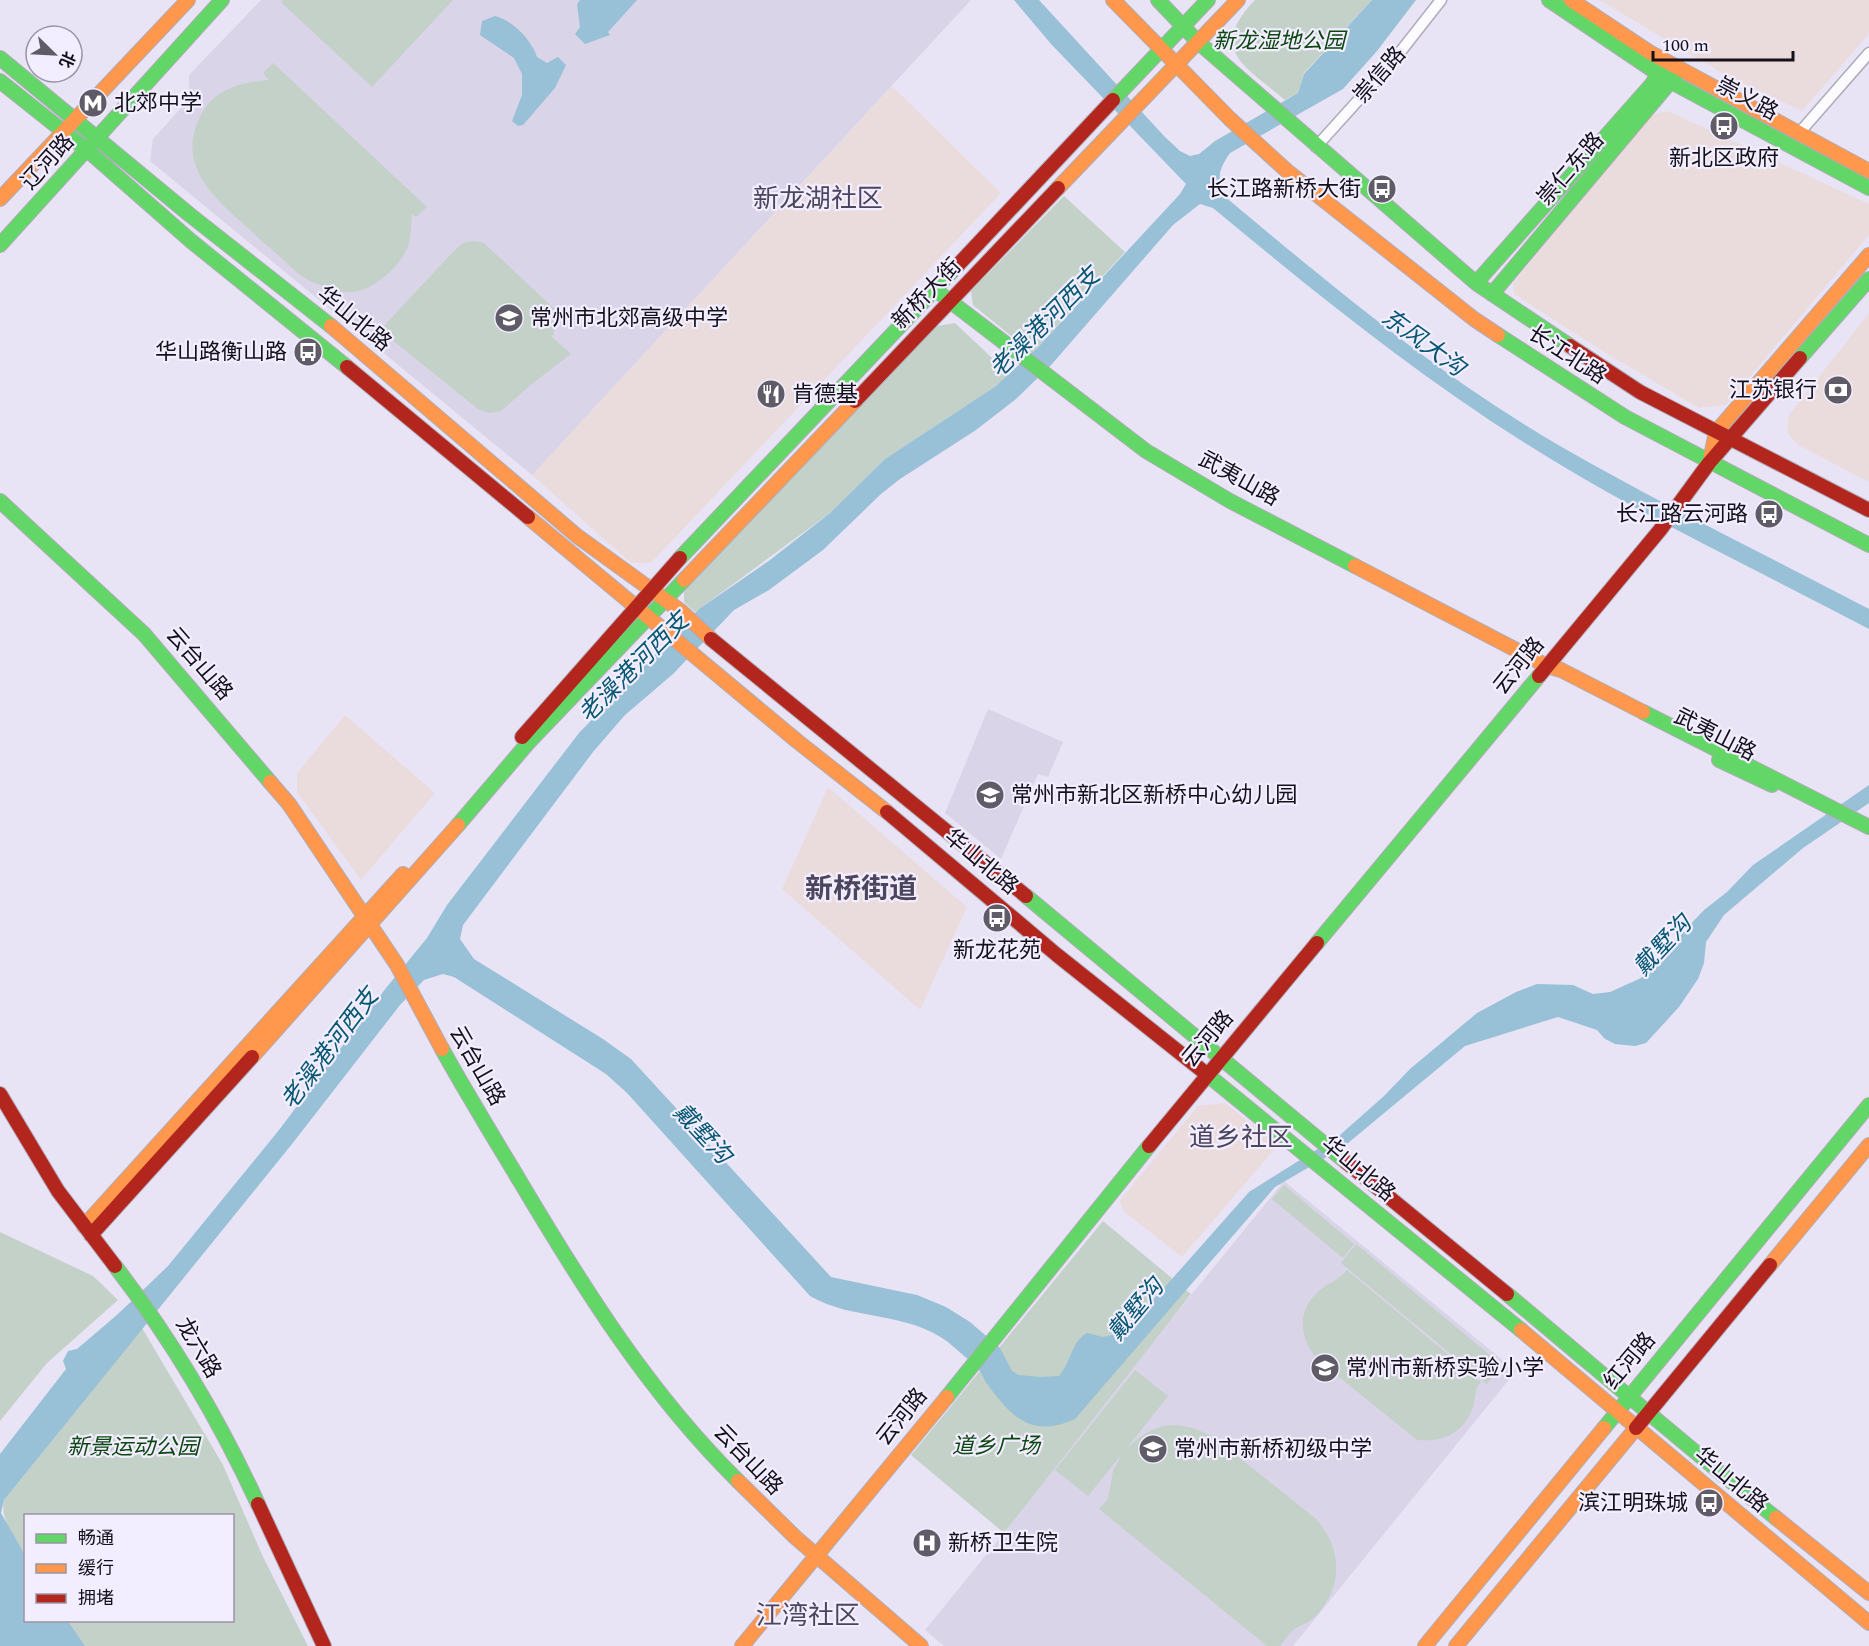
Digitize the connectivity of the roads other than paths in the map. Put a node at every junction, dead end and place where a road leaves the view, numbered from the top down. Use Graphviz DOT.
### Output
graph roads {
  1 [pos="188,0"];
  2 [pos="222,0"];
  3 [pos="1113,0"];
  4 [pos="1158,0"];
  5 [pos="1208,0"];
  6 [pos="1238,0"];
  7 [pos="1441,0"];
  8 [pos="1549,0"];
  9 [pos="1571,0"];
  10 [pos="1183,26"];
  11 [pos="1198,42"];
  12 [pos="1161,49"];
  13 [pos="1869,53"];
  14 [pos="0,58"];
  15 [pos="1176,65"];
  16 [pos="1662,68"];
  17 [pos="1675,76"];
  18 [pos="0,81"];
  19 [pos="74,119"];
  20 [pos="63,131"];
  21 [pos="1800,132"];
  22 [pos="98,139"];
  23 [pos="1313,144"];
  24 [pos="87,150"];
  25 [pos="1869,171"];
  26 [pos="1869,188"];
  27 [pos="0,200"];
  28 [pos="0,245"];
  29 [pos="1869,255"];
  30 [pos="1869,279"];
  31 [pos="1476,283"];
  32 [pos="936,290"];
  33 [pos="1492,294"];
  34 [pos="949,301"];
  35 [pos="1716,432"];
  36 [pos="1731,440"];
  37 [pos="1709,463"];
  38 [pos="0,501"];
  39 [pos="1869,510"];
  40 [pos="1869,545"];
  41 [pos="651,589"];
  42 [pos="665,599"];
  43 [pos="635,608"];
  44 [pos="648,618"];
  45 [pos="1547,666"];
  46 [pos="1850,821"];
  47 [pos="1869,827"];
  48 [pos="1869,835"];
  49 [pos="368,920"];
  50 [pos="1218,1058"];
  51 [pos="1206,1074"];
  52 [pos="0,1094"];
  53 [pos="1869,1105"];
  54 [pos="1869,1145"];
  55 [pos="88,1230"];
  56 [pos="1628,1396"];
  57 [pos="1617,1410"];
  58 [pos="1647,1414"];
  59 [pos="1637,1426"];
  60 [pos="817,1558"];
  61 [pos="1869,1593"];
  62 [pos="1869,1623"];
  63 [pos="324,1646"];
  64 [pos="742,1646"];
  65 [pos="921,1646"];
  66 [pos="1425,1646"];
  67 [pos="1455,1646"];
  1 -- 19 [label="street, 辽河路"];
  2 -- 22 [label="street, 辽河路"];
  3 -- 12 [label="street"];
  4 -- 10 [label="street"];
  5 -- 10 [label="street, 新桥大街"];
  6 -- 11 [label="street, 新桥大街"];
  7 -- 23 [label="street, 崇信路"];
  8 -- 16 [label="street, 崇义路"];
  9 -- 16 [label="street, 崇义路"];
  10 -- 11 [label="street"];
  10 -- 12 [label="street, 新桥大街"];
  11 -- 15 [label="street, 新桥大街"];
  11 -- 23 [label="street, 长江北路"];
  12 -- 15 [label="street"];
  12 -- 32 [label="street, 新桥大街"];
  13 -- 21 [label="street"];
  14 -- 19 [label="street, 华山北路"];
  15 -- 34 [label="street, 新桥大街"];
  15 -- 37 [label="street, 长江北路"];
  16 -- 17 [label="street, 崇义路"];
  16 -- 31 [label="street, 崇仁东路"];
  17 -- 21 [label="street, 崇义路"];
  17 -- 26 [label="street, 崇义路"];
  17 -- 33 [label="street, 崇仁东路"];
  18 -- 20 [label="street, 华山北路"];
  19 -- 20 [label="street, 辽河路"];
  19 -- 22 [label="street, 华山北路"];
  20 -- 24 [label="street, 华山北路"];
  20 -- 27 [label="street, 辽河路"];
  21 -- 25 [label="street, 崇义路"];
  22 -- 24 [label="street, 辽河路"];
  22 -- 41 [label="street, 华山北路"];
  23 -- 31 [label="street, 长江北路"];
  24 -- 28 [label="street, 辽河路"];
  24 -- 43 [label="street, 华山北路"];
  29 -- 35 [label="street, 云河路"];
  30 -- 36 [label="street, 云河路"];
  31 -- 33 [label="street, 长江北路"];
  32 -- 34 [label="street, 武夷山路"];
  32 -- 41 [label="street, 新桥大街"];
  33 -- 35 [label="street, 长江北路"];
  34 -- 42 [label="street, 新桥大街"];
  34 -- 45 [label="street, 武夷山路"];
  35 -- 36 [label="street, 长江北路"];
  35 -- 37 [label="street, 云河路"];
  36 -- 37 [label="street, 云河路"];
  36 -- 39 [label="street, 长江北路"];
  37 -- 40 [label="street, 长江北路"];
  37 -- 45 [label="street, 云河路"];
  38 -- 49 [label="street, 云台山路"];
  41 -- 42 [label="street, 华山北路"];
  41 -- 43 [label="street, 新桥大街"];
  42 -- 44 [label="street, 新桥大街"];
  42 -- 50 [label="street, 华山北路"];
  43 -- 44 [label="street, 华山北路"];
  43 -- 49 [label="street, 新桥大街"];
  44 -- 49 [label="street, 新桥大街"];
  44 -- 51 [label="street, 华山北路"];
  45 -- 46 [label="street, 武夷山路"];
  45 -- 50 [label="street, 云河路"];
  46 -- 47 [label="street, 武夷山路"];
  46 -- 48 [label="street, 武夷山路"];
  49 -- 55 [label="street"];
  49 -- 60 [label="street, 云台山路"];
  50 -- 51 [label="street, 云河路"];
  50 -- 56 [label="street, 华山北路"];
  51 -- 57 [label="street, 华山北路"];
  51 -- 60 [label="street, 云河路"];
  52 -- 55 [label="street, 龙六路"];
  53 -- 56 [label="street, 红河路"];
  54 -- 58 [label="street, 红河路"];
  55 -- 63 [label="street, 龙六路"];
  56 -- 57 [label="street, 红河路"];
  56 -- 58 [label="street, 华山北路"];
  57 -- 59 [label="street, 华山北路"];
  57 -- 66 [label="street, 红河路"];
  58 -- 59 [label="street, 红河路"];
  58 -- 61 [label="street, 华山北路"];
  59 -- 62 [label="street, 华山北路"];
  59 -- 67 [label="street, 红河路"];
  60 -- 64 [label="street, 云河路"];
  60 -- 65 [label="street, 云台山路"];
}
